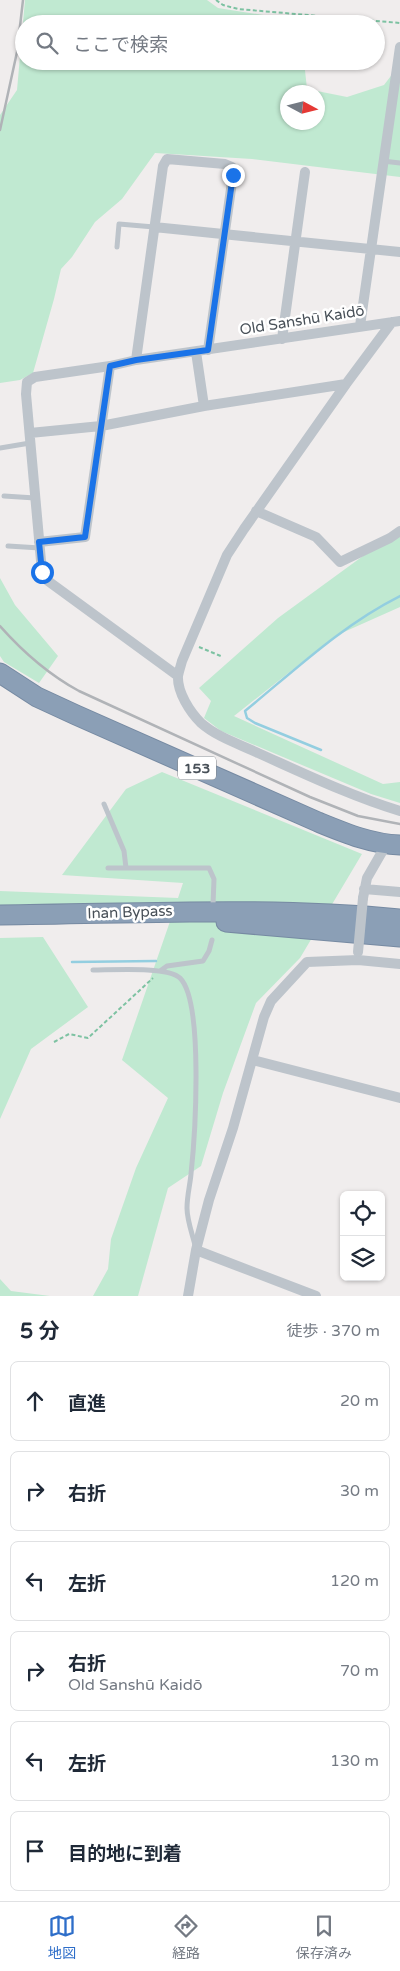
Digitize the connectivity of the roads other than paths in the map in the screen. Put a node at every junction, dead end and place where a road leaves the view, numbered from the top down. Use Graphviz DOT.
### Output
graph roads {
  1 [pos="400,47"];
  2 [pos="383,161"];
  3 [pos="400,163"];
  4 [pos="305,172"];
  5 [pos="154,227"];
  6 [pos="225,234"];
  7 [pos="297,242"];
  8 [pos="117,247"];
  9 [pos="370,248"];
  10 [pos="400,252"];
  11 [pos="396,321"];
  12 [pos="360,326"];
  13 [pos="282,339"];
  14 [pos="208,350"];
  15 [pos="196,352"];
  16 [pos="136,360"];
  17 [pos="110,366"];
  18 [pos="346,384"];
  19 [pos="204,406"];
  20 [pos="101,426"];
  21 [pos="30,438"];
  22 [pos="0,448"];
  23 [pos="4,496"];
  24 [pos="35,498"];
  25 [pos="256,511"];
  26 [pos="400,530"];
  27 [pos="39,545"];
  28 [pos="8,546"];
  29 [pos="0,673"];
  30 [pos="178,676"];
  31 [pos="104,804"];
  32 [pos="400,811"];
  33 [pos="393,845"];
  34 [pos="108,868"];
  35 [pos="126,868"];
  36 [pos="400,892"];
  37 [pos="364,893"];
  38 [pos="213,905"];
  39 [pos="70,914"];
  40 [pos="0,915"];
  41 [pos="400,919"];
  42 [pos="400,937"];
  43 [pos="212,940"];
  44 [pos="358,956"];
  45 [pos="400,964"];
  46 [pos="93,970"];
  47 [pos="160,972"];
  48 [pos="253,1060"];
  49 [pos="400,1098"];
  50 [pos="196,1250"];
  51 [pos="188,1296"];
  52 [pos="316,1296"];
  1 -- 2 [label="street"];
  2 -- 3 [label="lane"];
  2 -- 9 [label="street"];
  4 -- 7 [label="street"];
  5 -- 6 [label="street"];
  5 -- 6 [label="street"];
  5 -- 8 [label="lane"];
  5 -- 16 [label="street"];
  6 -- 7 [label="street"];
  6 -- 14 [label="street"];
  7 -- 9 [label="street"];
  7 -- 13 [label="street"];
  9 -- 10 [label="street"];
  9 -- 12 [label="street"];
  11 -- 12 [label="street, Old Sanshū Kaidō"];
  11 -- 18 [label="street"];
  12 -- 13 [label="street, Old Sanshū Kaidō"];
  13 -- 14 [label="street, Old Sanshū Kaidō"];
  14 -- 15 [label="street, Old Sanshū Kaidō"];
  15 -- 16 [label="street, Old Sanshū Kaidō"];
  15 -- 19 [label="street"];
  16 -- 17 [label="street, Old Sanshū Kaidō"];
  17 -- 20 [label="street"];
  17 -- 21 [label="street, Old Sanshū Kaidō"];
  18 -- 19 [label="street"];
  18 -- 25 [label="street"];
  19 -- 20 [label="street"];
  20 -- 21 [label="street"];
  20 -- 27 [label="street"];
  21 -- 22 [label="lane"];
  21 -- 24 [label="street"];
  23 -- 24 [label="lane"];
  24 -- 27 [label="street"];
  25 -- 26 [label="street"];
  25 -- 30 [label="street"];
  27 -- 28 [label="lane"];
  27 -- 30 [label="street"];
  29 -- 33 [label="highway, 153"];
  30 -- 32 [label="street"];
  31 -- 35 [label="lane"];
  33 -- 37 [label="street"];
  34 -- 35 [label="lane"];
  35 -- 38 [label="lane"];
  36 -- 37 [label="street"];
  37 -- 44 [label="street, bridge"];
  39 -- 40 [label="highway, Inan Bypass"];
  39 -- 41 [label="highway, Inan Bypass"];
  39 -- 42 [label="highway, Inan Bypass"];
  43 -- 47 [label="lane"];
  44 -- 45 [label="street"];
  44 -- 48 [label="street"];
  46 -- 47 [label="lane"];
  47 -- 50 [label="lane"];
  48 -- 49 [label="street"];
  48 -- 50 [label="street"];
  50 -- 51 [label="street"];
  50 -- 52 [label="street"];
}
